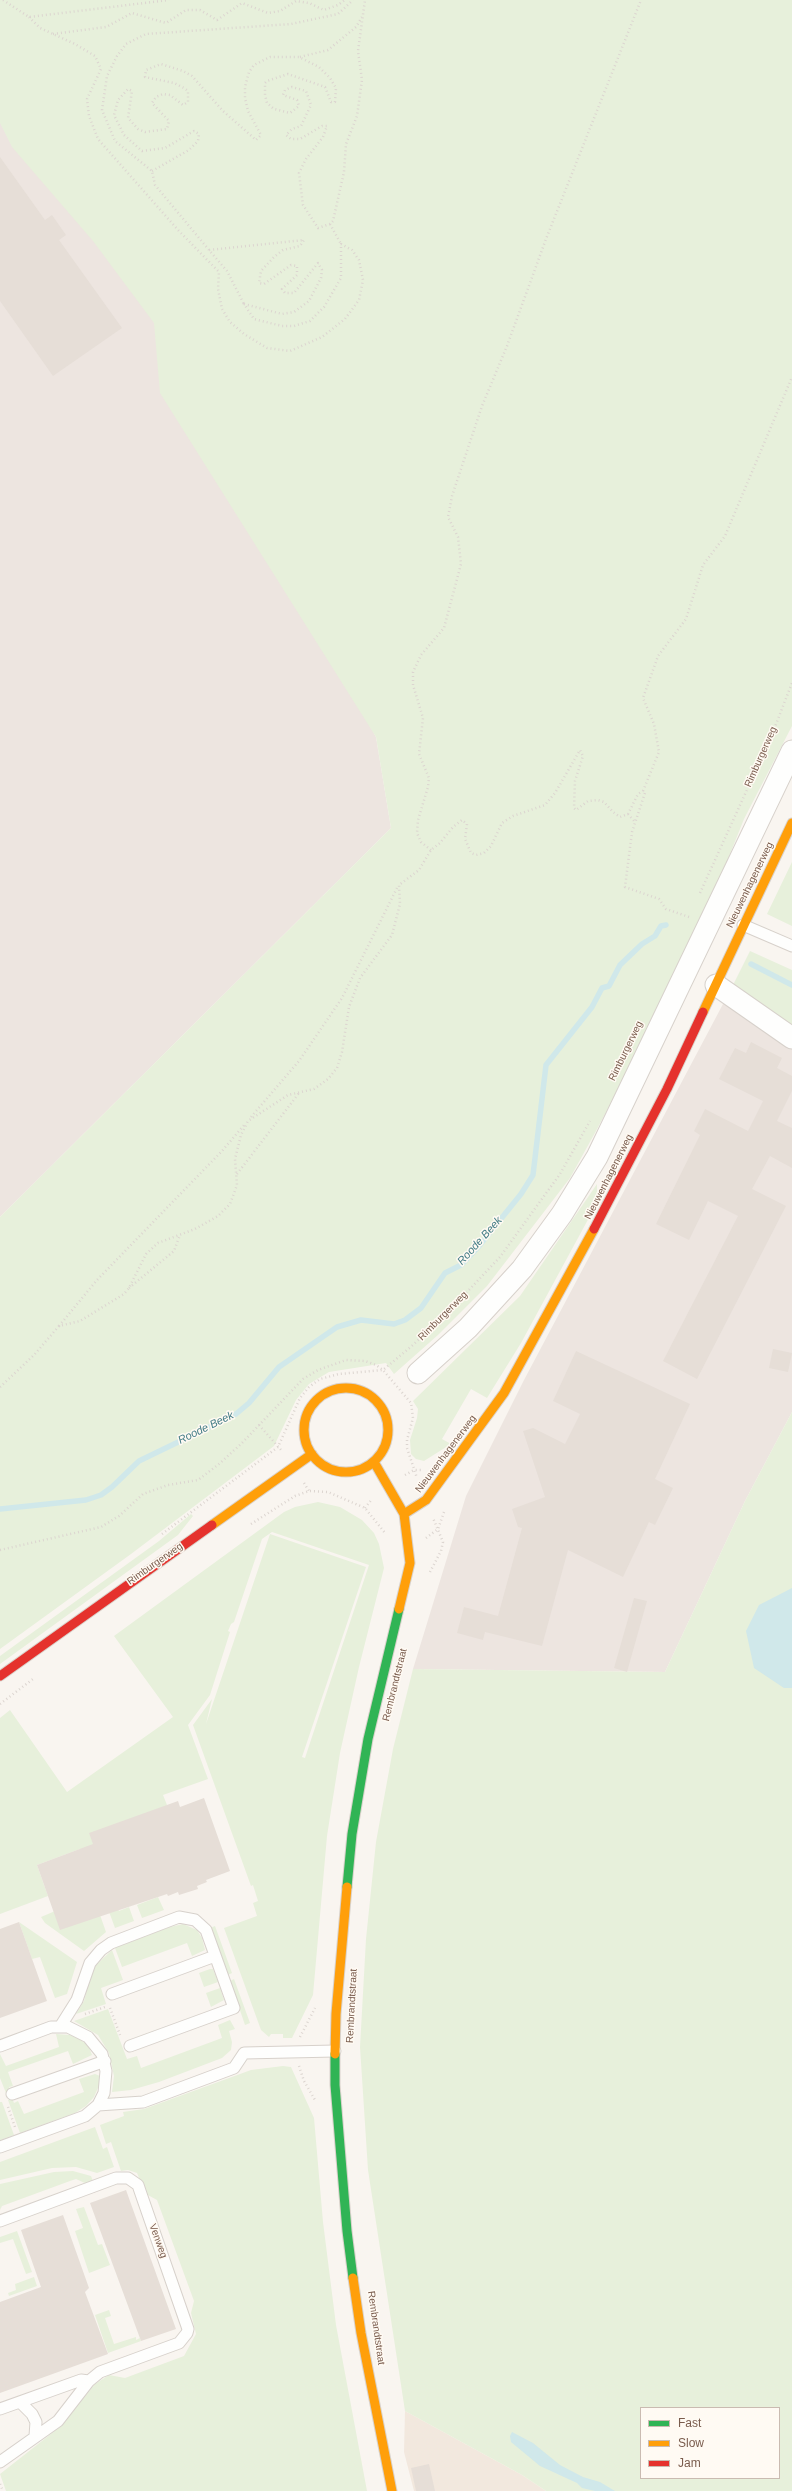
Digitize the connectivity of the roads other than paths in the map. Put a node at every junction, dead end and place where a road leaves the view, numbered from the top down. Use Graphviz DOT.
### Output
graph roads {
  1 [pos="792,751"];
  2 [pos="792,823"];
  3 [pos="743,924"];
  4 [pos="792,946"];
  5 [pos="716,985"];
  6 [pos="792,1038"];
  7 [pos="418,1373"];
  8 [pos="312,1454"];
  9 [pos="374,1462"];
  10 [pos="404,1514"];
  11 [pos="0,1676"];
  12 [pos="215,1956"];
  13 [pos="111,2000"];
  14 [pos="60,2027"];
  15 [pos="126,2044"];
  16 [pos="0,2046"];
  17 [pos="335,2051"];
  18 [pos="104,2061"];
  19 [pos="12,2094"];
  20 [pos="98,2105"];
  21 [pos="0,2147"];
  22 [pos="0,2221"];
  23 [pos="89,2381"];
  24 [pos="20,2402"];
  25 [pos="0,2409"];
  26 [pos="35,2436"];
  27 [pos="0,2462"];
  28 [pos="392,2491"];
  1 -- 7 [label="street, Rimburgerweg"];
  2 -- 3 [label="street, Nieuwenhagenerweg"];
  3 -- 4 [label="lane"];
  3 -- 5 [label="street, Nieuwenhagenerweg"];
  5 -- 6 [label="street"];
  5 -- 10 [label="street, Nieuwenhagenerweg"];
  8 -- 9 [label="street"];
  8 -- 9 [label="street"];
  8 -- 11 [label="street, Rimburgerweg"];
  9 -- 10 [label="street, Rembrandtstraat"];
  10 -- 17 [label="street, Rembrandtstraat"];
  12 -- 13 [label="lane"];
  12 -- 14 [label="lane"];
  12 -- 15 [label="lane"];
  14 -- 16 [label="lane"];
  14 -- 18 [label="lane"];
  17 -- 20 [label="lane, Rembrandtstraat"];
  17 -- 28 [label="street, Rembrandtstraat"];
  18 -- 19 [label="lane"];
  18 -- 20 [label="lane"];
  20 -- 21 [label="lane"];
  22 -- 23 [label="lane, Venweg"];
  23 -- 24 [label="lane, Venweg"];
  23 -- 26 [label="lane, Venweg"];
  24 -- 25 [label="lane, Venweg"];
  24 -- 26 [label="lane"];
  26 -- 27 [label="lane, Venweg"];
}
